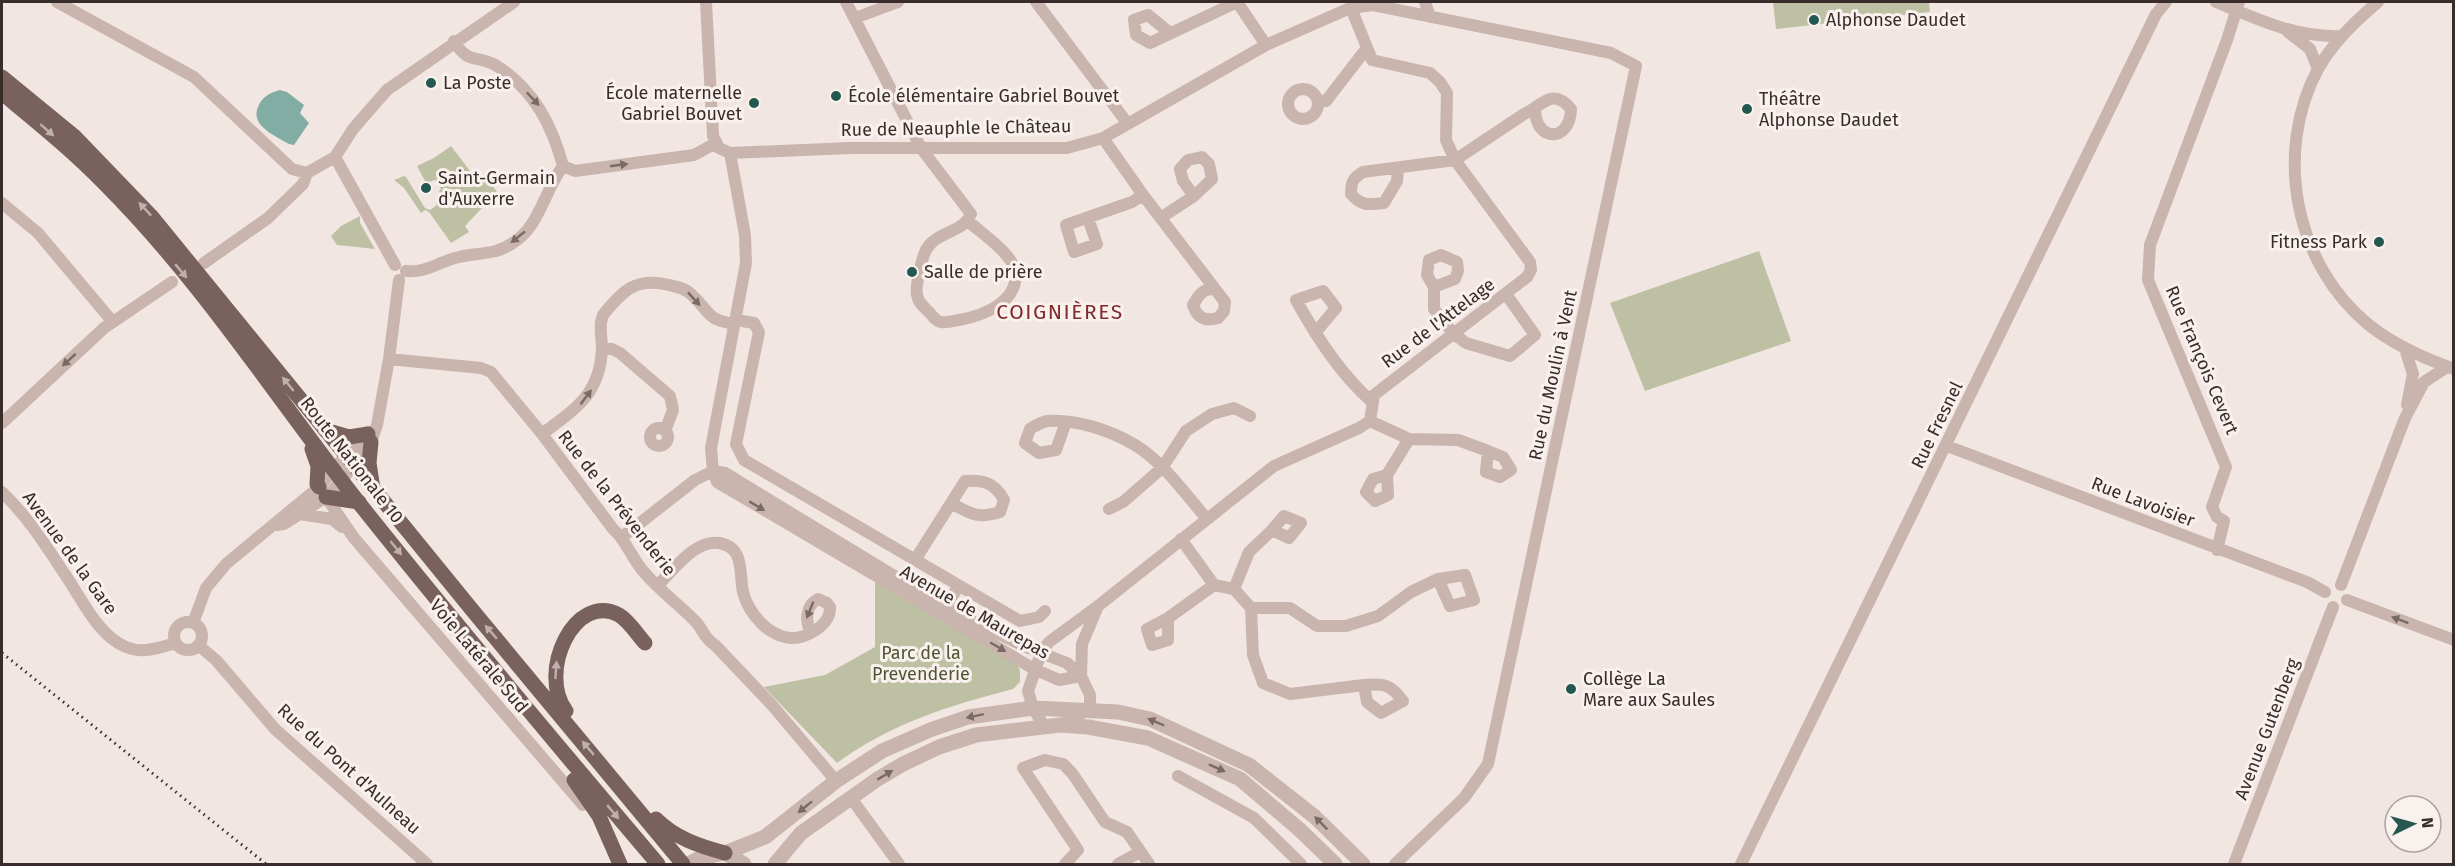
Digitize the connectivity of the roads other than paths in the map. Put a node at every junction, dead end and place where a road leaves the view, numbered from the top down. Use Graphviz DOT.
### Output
graph roads {
  1 [pos="57,2"];
  2 [pos="514,2"];
  3 [pos="706,2"];
  4 [pos="846,2"];
  5 [pos="898,2"];
  6 [pos="1036,2"];
  7 [pos="1237,2"];
  8 [pos="1364,2"];
  9 [pos="1425,2"];
  10 [pos="2166,2"];
  11 [pos="2216,2"];
  12 [pos="2378,2"];
  13 [pos="2238,6"];
  14 [pos="1351,9"];
  15 [pos="855,18"];
  16 [pos="1430,18"];
  17 [pos="2284,30"];
  18 [pos="1170,33"];
  19 [pos="2341,36"];
  20 [pos="454,41"];
  21 [pos="1266,45"];
  22 [pos="1367,48"];
  23 [pos="2318,69"];
  24 [pos="2,77"];
  25 [pos="2,93"];
  26 [pos="1318,101"];
  27 [pos="1535,110"];
  28 [pos="1128,124"];
  29 [pos="1103,138"];
  30 [pos="716,143"];
  31 [pos="921,148"];
  32 [pos="730,153"];
  33 [pos="335,157"];
  34 [pos="1455,160"];
  35 [pos="563,166"];
  36 [pos="1398,169"];
  37 [pos="307,173"];
  38 [pos="1143,195"];
  39 [pos="1194,196"];
  40 [pos="2,204"];
  41 [pos="1162,217"];
  42 [pos="1088,218"];
  43 [pos="968,221"];
  44 [pos="204,263"];
  45 [pos="400,272"];
  46 [pos="172,282"];
  47 [pos="1434,287"];
  48 [pos="1214,289"];
  49 [pos="1506,294"];
  50 [pos="112,321"];
  51 [pos="736,322"];
  52 [pos="1315,333"];
  53 [pos="1453,333"];
  54 [pos="602,348"];
  55 [pos="2405,349"];
  56 [pos="389,360"];
  57 [pos="2451,368"];
  58 [pos="1372,402"];
  59 [pos="1250,416"];
  60 [pos="2405,418"];
  61 [pos="1370,421"];
  62 [pos="1066,422"];
  63 [pos="2,423"];
  64 [pos="304,430"];
  65 [pos="325,430"];
  66 [pos="665,431"];
  67 [pos="372,434"];
  68 [pos="542,434"];
  69 [pos="1409,438"];
  70 [pos="1947,446"];
  71 [pos="1488,451"];
  72 [pos="344,468"];
  73 [pos="1162,468"];
  74 [pos="712,471"];
  75 [pos="1387,475"];
  76 [pos="790,487"];
  77 [pos="373,489"];
  78 [pos="2,492"];
  79 [pos="322,492"];
  80 [pos="359,502"];
  81 [pos="951,503"];
  82 [pos="778,506"];
  83 [pos="388,508"];
  84 [pos="1109,509"];
  85 [pos="299,514"];
  86 [pos="1207,519"];
  87 [pos="277,525"];
  88 [pos="1272,530"];
  89 [pos="622,537"];
  90 [pos="354,538"];
  91 [pos="1181,539"];
  92 [pos="2217,550"];
  93 [pos="915,560"];
  94 [pos="1438,579"];
  95 [pos="1214,585"];
  96 [pos="2341,585"];
  97 [pos="657,586"];
  98 [pos="959,586"];
  99 [pos="1234,589"];
  100 [pos="2325,592"];
  101 [pos="2347,600"];
  102 [pos="1098,606"];
  103 [pos="945,607"];
  104 [pos="2333,607"];
  105 [pos="1251,608"];
  106 [pos="1046,611"];
  107 [pos="1168,618"];
  108 [pos="193,623"];
  109 [pos="810,631"];
  110 [pos="2454,640"];
  111 [pos="176,643"];
  112 [pos="645,643"];
  113 [pos="198,645"];
  114 [pos="1041,653"];
  115 [pos="1034,669"];
  116 [pos="1081,675"];
  117 [pos="1364,685"];
  118 [pos="1033,708"];
  119 [pos="1090,710"];
  120 [pos="569,725"];
  121 [pos="1060,725"];
  122 [pos="1044,726"];
  123 [pos="543,730"];
  124 [pos="1178,776"];
  125 [pos="836,782"];
  126 [pos="851,798"];
  127 [pos="634,804"];
  128 [pos="608,837"];
  129 [pos="1140,852"];
  130 [pos="725,853"];
  131 [pos="427,864"];
  132 [pos="620,864"];
  133 [pos="658,864"];
  134 [pos="683,864"];
  135 [pos="688,864"];
  136 [pos="744,864"];
  137 [pos="775,864"];
  138 [pos="899,864"];
  139 [pos="1065,864"];
  140 [pos="1118,864"];
  141 [pos="1149,864"];
  142 [pos="1301,864"];
  143 [pos="1335,864"];
  144 [pos="1363,864"];
  145 [pos="1395,864"];
  146 [pos="1741,864"];
  147 [pos="2234,864"];
  1 -- 37 [label="street"];
  2 -- 20 [label="street"];
  3 -- 30 [label="street"];
  4 -- 15 [label="street"];
  5 -- 15 [label="street"];
  6 -- 28 [label="street"];
  7 -- 18 [label="street"];
  7 -- 21 [label="street"];
  8 -- 14 [label="street, Rue de Neauphle le Château"];
  9 -- 16 [label="street"];
  10 -- 70 [label="street, Rue Fresnel"];
  11 -- 13 [label="street"];
  12 -- 19 [label="street"];
  13 -- 17 [label="street"];
  13 -- 92 [label="street, Rue François Cevert"];
  14 -- 16 [label="street, Rue du Moulin à Vent"];
  14 -- 21 [label="street, Rue de Neauphle le Château"];
  14 -- 22 [label="street"];
  15 -- 31 [label="street"];
  16 -- 145 [label="street, Rue du Moulin à Vent"];
  17 -- 19 [label="street"];
  17 -- 23 [label="street"];
  19 -- 23 [label="street"];
  20 -- 33 [label="street"];
  20 -- 35 [label="street, one-way"];
  21 -- 28 [label="street, Rue de Neauphle le Château"];
  22 -- 26 [label="street"];
  22 -- 34 [label="street, Rue de l'Attelage"];
  23 -- 55 [label="street"];
  65 -- 24 [label="main road, one-way"];
  25 -- 64 [label="main road, Route Nationale 10, one-way"];
  27 -- 34 [label="street"];
  28 -- 29 [label="street, Rue de Neauphle le Château"];
  29 -- 31 [label="street, Rue de Neauphle le Château"];
  29 -- 38 [label="street"];
  30 -- 32 [label="street"];
  35 -- 30 [label="street, one-way"];
  31 -- 32 [label="street, Rue de Neauphle le Château"];
  31 -- 43 [label="street"];
  32 -- 51 [label="street"];
  33 -- 37 [label="street"];
  33 -- 45 [label="street"];
  34 -- 36 [label="street"];
  34 -- 49 [label="street, Rue de l'Attelage"];
  35 -- 45 [label="street, one-way"];
  37 -- 44 [label="street"];
  38 -- 41 [label="street"];
  38 -- 42 [label="street"];
  39 -- 41 [label="street"];
  40 -- 50 [label="street"];
  41 -- 48 [label="street"];
  43 -- 43 [label="street"];
  45 -- 56 [label="street"];
  46 -- 50 [label="street"];
  47 -- 53 [label="street"];
  49 -- 53 [label="street, Rue de l'Attelage"];
  49 -- 53 [label="street"];
  50 -- 63 [label="street, one-way"];
  54 -- 51 [label="street, one-way"];
  51 -- 74 [label="street"];
  51 -- 76 [label="street"];
  52 -- 58 [label="street"];
  53 -- 58 [label="street, Rue de l'Attelage"];
  54 -- 66 [label="street"];
  68 -- 54 [label="street, one-way"];
  55 -- 57 [label="street"];
  55 -- 60 [label="street"];
  56 -- 67 [label="street"];
  56 -- 68 [label="street, Rue de la Prévenderie"];
  57 -- 60 [label="street"];
  58 -- 61 [label="street"];
  59 -- 73 [label="street"];
  60 -- 96 [label="street"];
  61 -- 69 [label="street"];
  61 -- 86 [label="street"];
  62 -- 73 [label="street"];
  64 -- 72 [label="main road"];
  64 -- 79 [label="main road"];
  65 -- 67 [label="main road"];
  65 -- 72 [label="main road"];
  67 -- 72 [label="street"];
  67 -- 77 [label="main road"];
  68 -- 89 [label="street, Rue de la Prévenderie"];
  69 -- 71 [label="street"];
  69 -- 75 [label="street"];
  70 -- 92 [label="street, Rue Lavoisier"];
  70 -- 146 [label="street, Rue Fresnel"];
  72 -- 77 [label="main road"];
  72 -- 79 [label="street"];
  72 -- 80 [label="main road, Route Nationale 10"];
  72 -- 83 [label="main road"];
  73 -- 84 [label="street"];
  73 -- 86 [label="street"];
  74 -- 82 [label="street, Avenue de Maurepas"];
  74 -- 89 [label="street"];
  74 -- 115 [label="street, Avenue de Maurepas, one-way"];
  76 -- 82 [label="street"];
  76 -- 93 [label="street"];
  77 -- 83 [label="main road"];
  78 -- 111 [label="street, Avenue de la Gare"];
  79 -- 80 [label="main road"];
  79 -- 85 [label="street"];
  79 -- 87 [label="street"];
  79 -- 90 [label="street, Voie Latérale Sud"];
  80 -- 123 [label="main road, Route Nationale 10, one-way"];
  81 -- 93 [label="street"];
  82 -- 103 [label="street, Avenue de Maurepas"];
  120 -- 83 [label="main road, one-way"];
  85 -- 87 [label="street"];
  85 -- 90 [label="street"];
  86 -- 91 [label="street"];
  87 -- 108 [label="street"];
  88 -- 99 [label="street"];
  89 -- 97 [label="street, Rue de la Prévenderie"];
  90 -- 128 [label="street, Voie Latérale Sud"];
  91 -- 95 [label="street"];
  91 -- 102 [label="street"];
  92 -- 100 [label="street, Rue Lavoisier"];
  93 -- 98 [label="street"];
  94 -- 105 [label="street"];
  95 -- 99 [label="street"];
  95 -- 107 [label="street"];
  96 -- 100 [label="street"];
  96 -- 101 [label="street"];
  97 -- 109 [label="street"];
  97 -- 125 [label="street, Rue de la Prévenderie"];
  98 -- 103 [label="street"];
  98 -- 106 [label="street"];
  99 -- 105 [label="street"];
  100 -- 104 [label="street"];
  101 -- 104 [label="street"];
  110 -- 101 [label="street, one-way"];
  102 -- 114 [label="street"];
  102 -- 116 [label="street"];
  103 -- 114 [label="street, Avenue de Maurepas"];
  104 -- 147 [label="street, Avenue Gutenberg"];
  105 -- 117 [label="street"];
  108 -- 111 [label="street"];
  108 -- 113 [label="street"];
  111 -- 113 [label="street"];
  120 -- 112 [label="main road, one-way"];
  113 -- 131 [label="street, Rue du Pont d'Aulneau"];
  114 -- 115 [label="street"];
  114 -- 116 [label="street, Avenue de Maurepas"];
  115 -- 116 [label="street, Avenue de Maurepas"];
  115 -- 118 [label="street"];
  116 -- 119 [label="street"];
  118 -- 119 [label="street"];
  118 -- 122 [label="street"];
  118 -- 125 [label="street, one-way"];
  119 -- 121 [label="street"];
  144 -- 119 [label="street, one-way"];
  127 -- 120 [label="main road, one-way"];
  121 -- 122 [label="street"];
  121 -- 143 [label="street, one-way"];
  126 -- 122 [label="street, one-way"];
  123 -- 128 [label="main road"];
  123 -- 133 [label="main road, Route Nationale 10, one-way"];
  124 -- 142 [label="street"];
  125 -- 130 [label="street, one-way"];
  126 -- 137 [label="street"];
  126 -- 138 [label="street"];
  127 -- 130 [label="main road"];
  127 -- 134 [label="main road"];
  128 -- 132 [label="main road"];
  129 -- 139 [label="street"];
  129 -- 140 [label="street"];
  129 -- 141 [label="street"];
  130 -- 135 [label="street"];
  130 -- 136 [label="street"];
}
